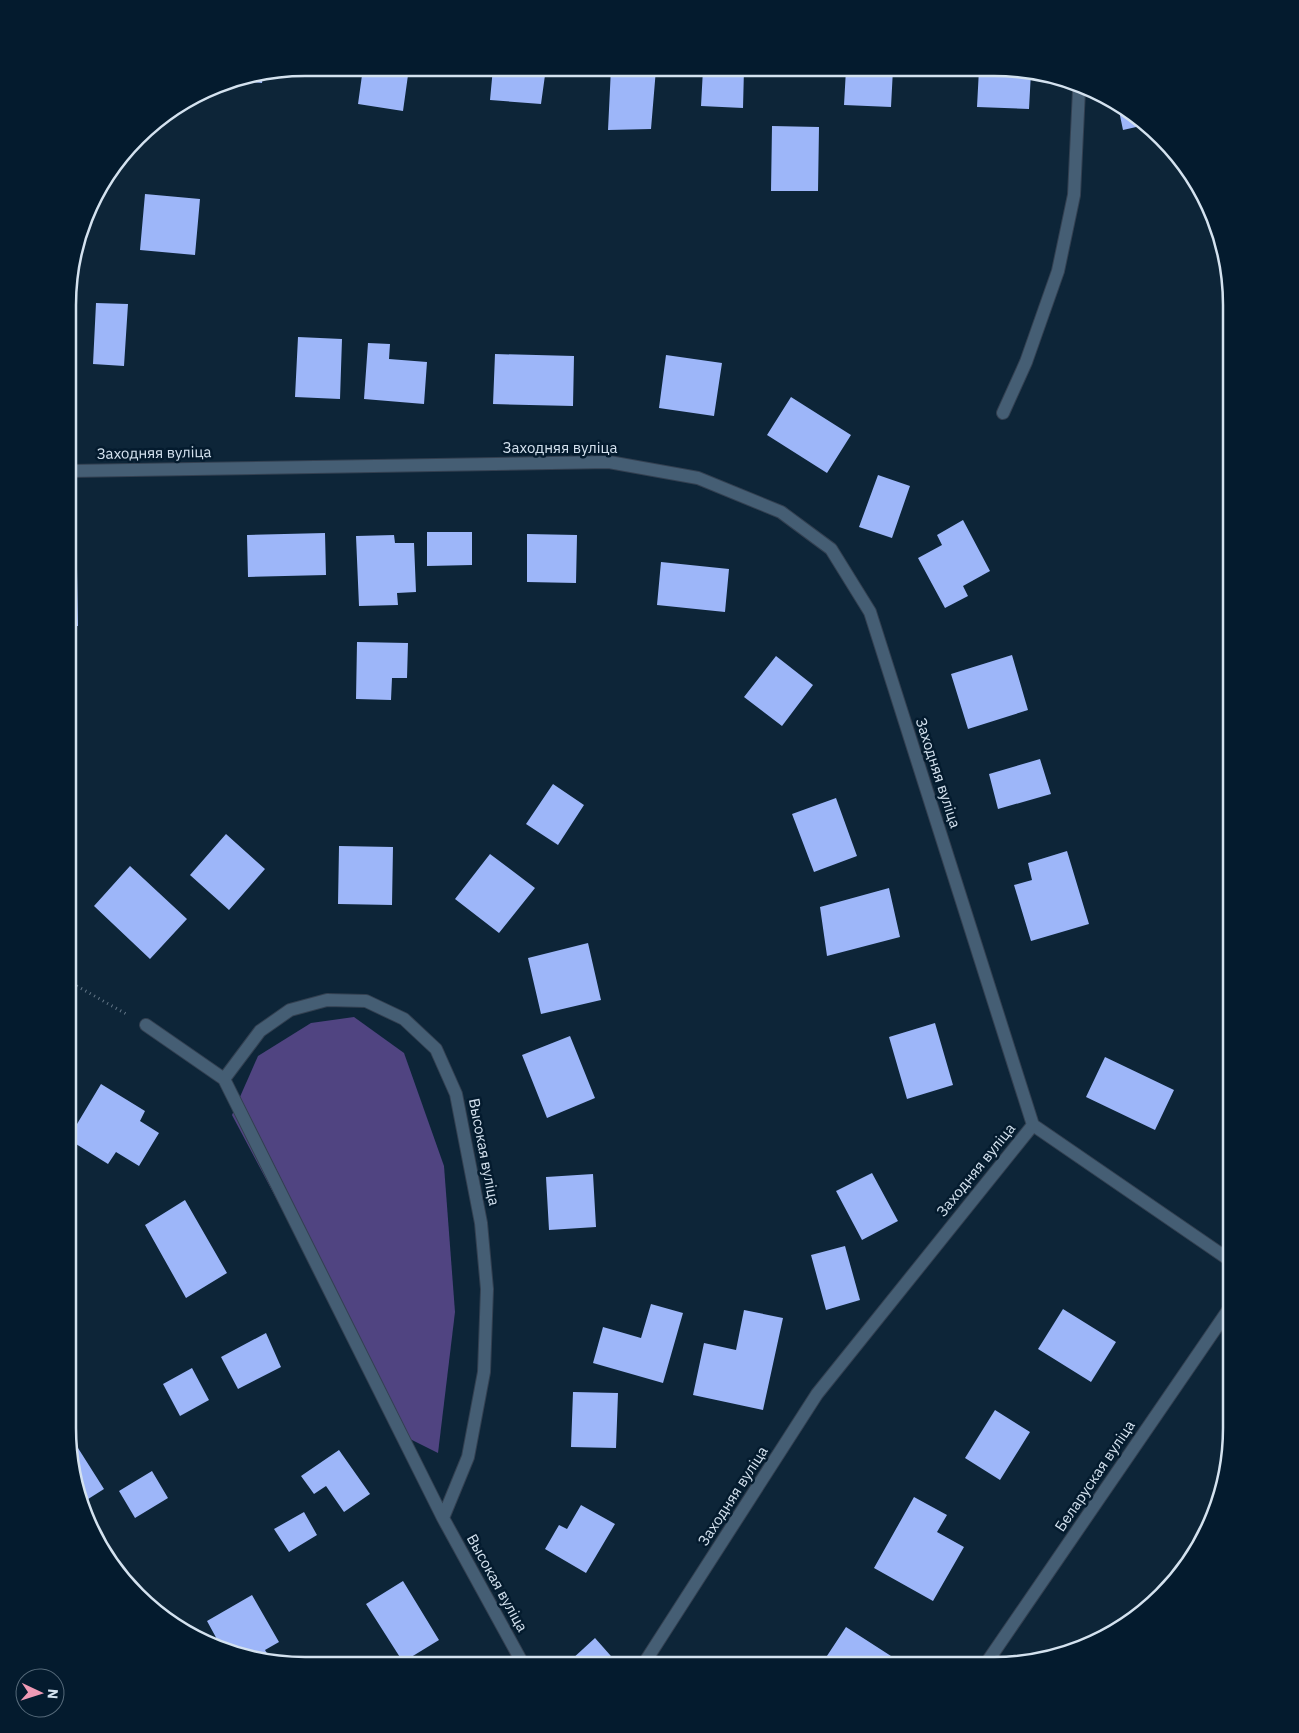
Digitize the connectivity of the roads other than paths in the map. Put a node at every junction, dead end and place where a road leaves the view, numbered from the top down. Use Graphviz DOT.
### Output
graph roads {
  1 [pos="1079,93"];
  2 [pos="1003,413"];
  3 [pos="76,471"];
  4 [pos="146,1025"];
  5 [pos="224,1079"];
  6 [pos="1033,1125"];
  7 [pos="1223,1256"];
  8 [pos="1223,1318"];
  9 [pos="443,1518"];
  10 [pos="519,1657"];
  11 [pos="649,1657"];
  12 [pos="991,1657"];
  1 -- 2 [label="street"];
  3 -- 6 [label="street, Заходняя вуліца"];
  4 -- 5 [label="street, Высокая вуліца"];
  5 -- 9 [label="street, Высокая вуліца"];
  5 -- 9 [label="street, Высокая вуліца"];
  6 -- 7 [label="street"];
  6 -- 11 [label="street, Заходняя вуліца"];
  8 -- 12 [label="street, Беларуская вуліца"];
  9 -- 10 [label="street, Высокая вуліца"];
}
